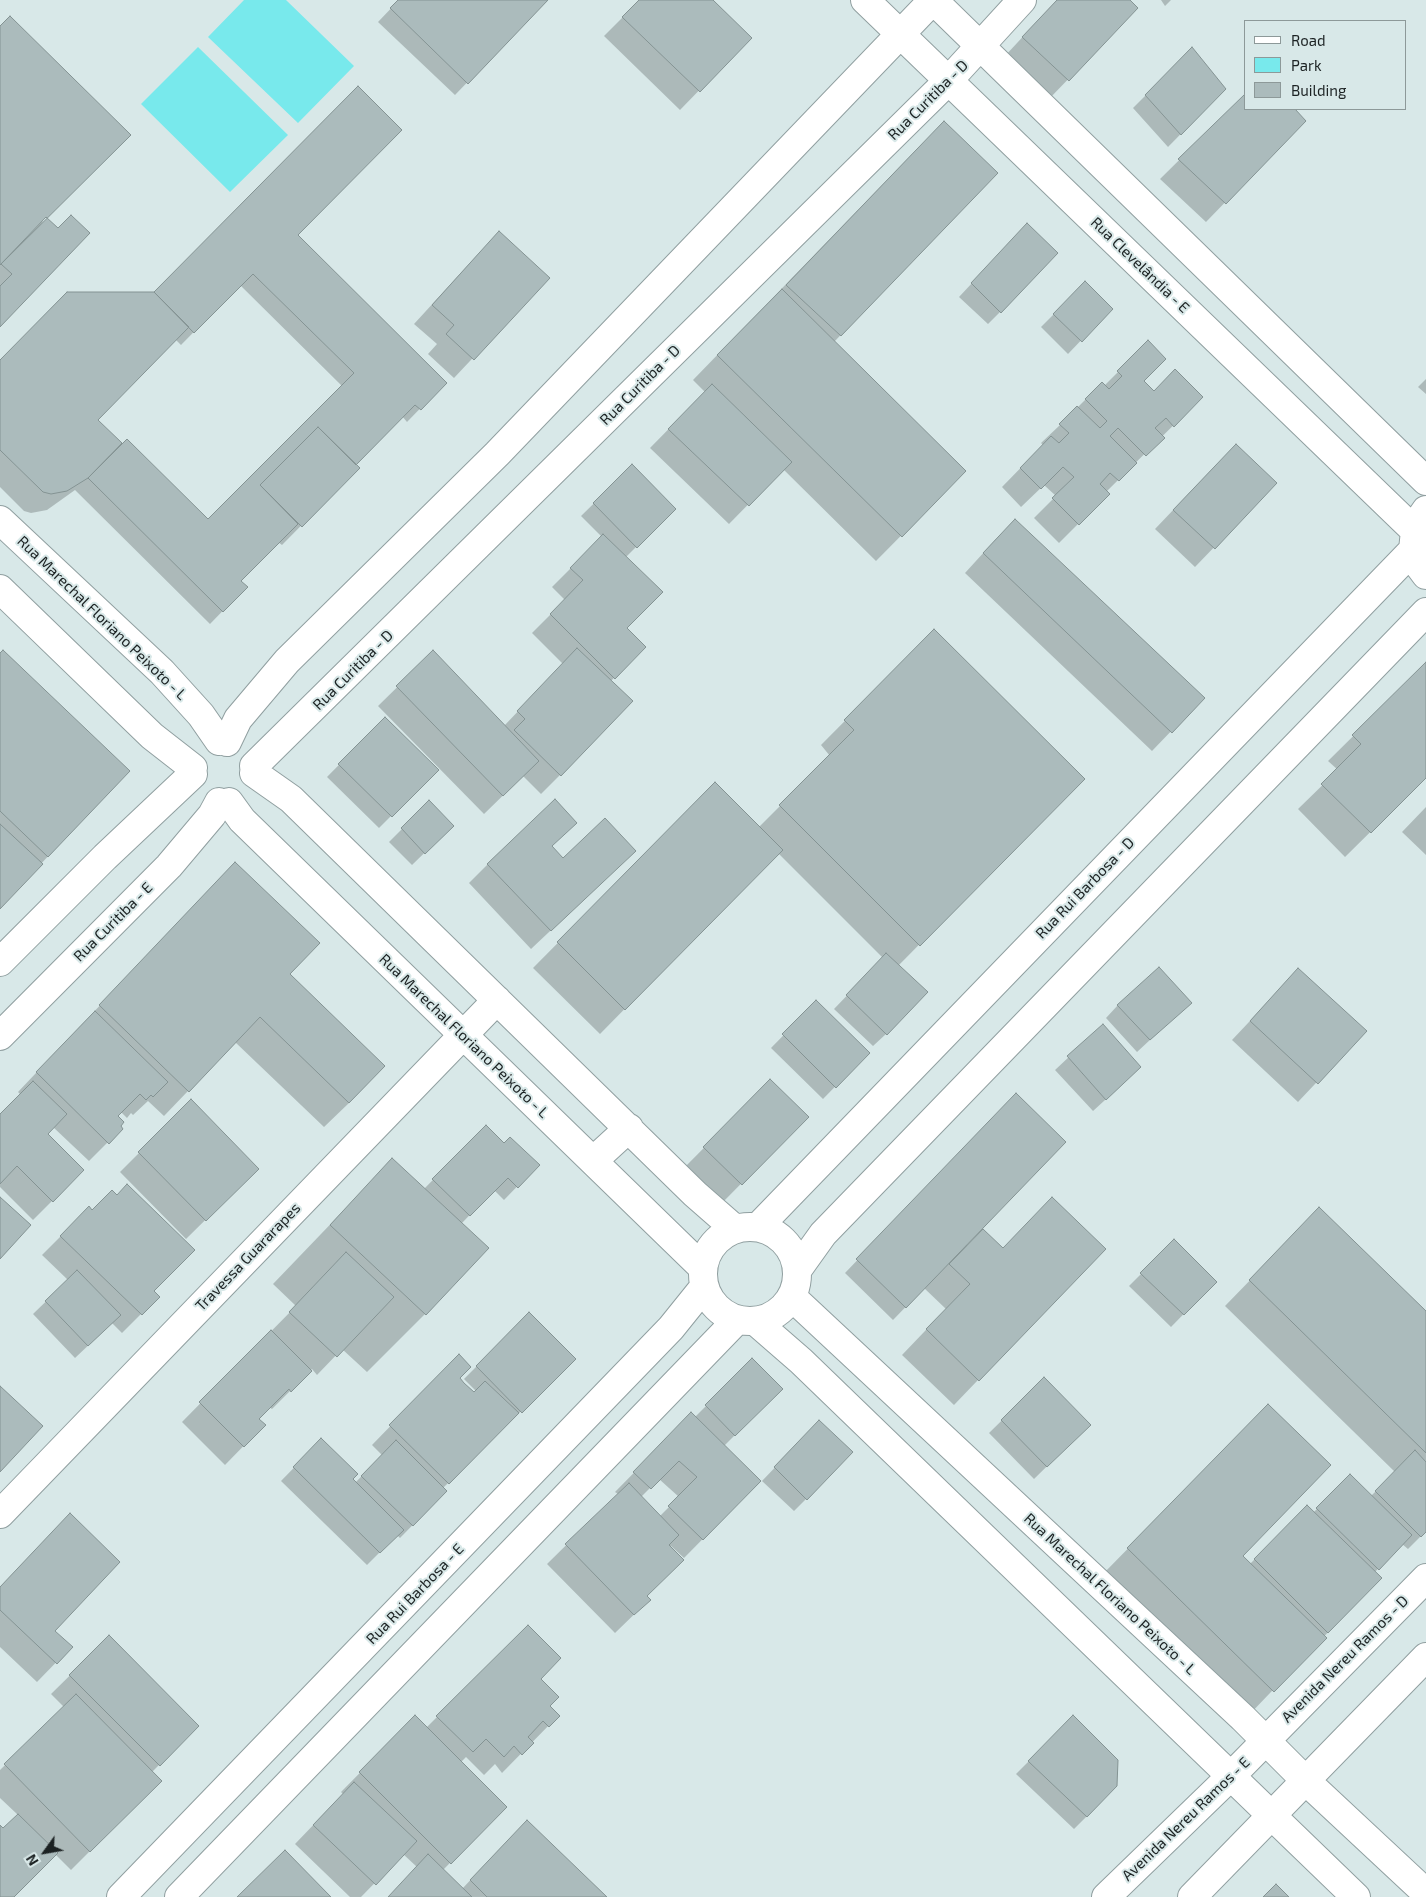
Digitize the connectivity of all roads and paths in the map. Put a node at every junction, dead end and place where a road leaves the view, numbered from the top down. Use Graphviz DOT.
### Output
graph roads {
  1 [pos="865,0"];
  2 [pos="933,0"];
  3 [pos="1022,0"];
  4 [pos="901,34"];
  5 [pos="980,46"];
  6 [pos="948,81"];
  7 [pos="1244,304"];
  8 [pos="1214,337"];
  9 [pos="1426,481"];
  10 [pos="0,520"];
  11 [pos="1418,530"];
  12 [pos="1426,575"];
  13 [pos="0,589"];
  14 [pos="1426,612"];
  15 [pos="223,742"];
  16 [pos="254,769"];
  17 [pos="193,771"];
  18 [pos="224,802"];
  19 [pos="0,962"];
  20 [pos="497,1000"];
  21 [pos="463,1035"];
  22 [pos="0,1036"];
  23 [pos="629,1128"];
  24 [pos="593,1161"];
  25 [pos="746,1228"];
  26 [pos="798,1269"];
  27 [pos="704,1277"];
  28 [pos="792,1297"];
  29 [pos="746,1321"];
  30 [pos="0,1514"];
  31 [pos="1426,1578"];
  32 [pos="1426,1657"];
  33 [pos="1266,1741"];
  34 [pos="1231,1776"];
  35 [pos="1306,1781"];
  36 [pos="1272,1815"];
  37 [pos="1426,1893"];
  38 [pos="121,1897"];
  39 [pos="178,1897"];
  40 [pos="1106,1897"];
  41 [pos="1192,1897"];
  42 [pos="1356,1897"];
  1 -- 4 [label="street, Rua Clevelândia - E"];
  2 -- 4 [label="street"];
  2 -- 5 [label="street"];
  3 -- 5 [label="street, Rua Curitiba - D"];
  4 -- 6 [label="street, Rua Clevelândia - E"];
  4 -- 15 [label="street"];
  5 -- 6 [label="street, Rua Curitiba - D"];
  5 -- 7 [label="street"];
  6 -- 8 [label="street, Rua Clevelândia - E"];
  6 -- 16 [label="street, Rua Curitiba - D"];
  7 -- 8 [label="street"];
  7 -- 9 [label="street"];
  8 -- 11 [label="street, Rua Clevelândia - E"];
  10 -- 15 [label="street, Rua Marechal Floriano Peixoto - L"];
  11 -- 12 [label="street, Rua Clevelândia - E"];
  11 -- 25 [label="street, Rua Rui Barbosa - D"];
  13 -- 17 [label="street"];
  14 -- 26 [label="street"];
  15 -- 16 [label="street"];
  15 -- 17 [label="street"];
  16 -- 18 [label="street"];
  16 -- 20 [label="street"];
  17 -- 18 [label="street"];
  17 -- 19 [label="street"];
  18 -- 21 [label="street, Rua Marechal Floriano Peixoto - L"];
  18 -- 22 [label="street, Rua Curitiba - E"];
  20 -- 21 [label="street, Travessa Guararapes"];
  20 -- 23 [label="street"];
  21 -- 24 [label="street, Rua Marechal Floriano Peixoto - L"];
  21 -- 30 [label="street, Travessa Guararapes"];
  23 -- 24 [label="street"];
  23 -- 25 [label="street"];
  24 -- 27 [label="street, Rua Marechal Floriano Peixoto - L"];
  25 -- 26 [label="street"];
  25 -- 27 [label="street"];
  26 -- 28 [label="street"];
  27 -- 29 [label="street"];
  27 -- 38 [label="street, Rua Rui Barbosa - E"];
  28 -- 29 [label="street"];
  28 -- 33 [label="street, Rua Marechal Floriano Peixoto - L"];
  29 -- 34 [label="street"];
  29 -- 39 [label="street"];
  31 -- 33 [label="street, Avenida Nereu Ramos - D"];
  32 -- 35 [label="street"];
  33 -- 34 [label="street, Avenida Nereu Ramos - E"];
  33 -- 35 [label="street, Rua Marechal Floriano Peixoto - L"];
  34 -- 36 [label="street"];
  34 -- 40 [label="street, Avenida Nereu Ramos - E"];
  35 -- 36 [label="street"];
  35 -- 37 [label="street, Rua Marechal Floriano Peixoto - L"];
  36 -- 41 [label="street"];
  36 -- 42 [label="street"];
}
